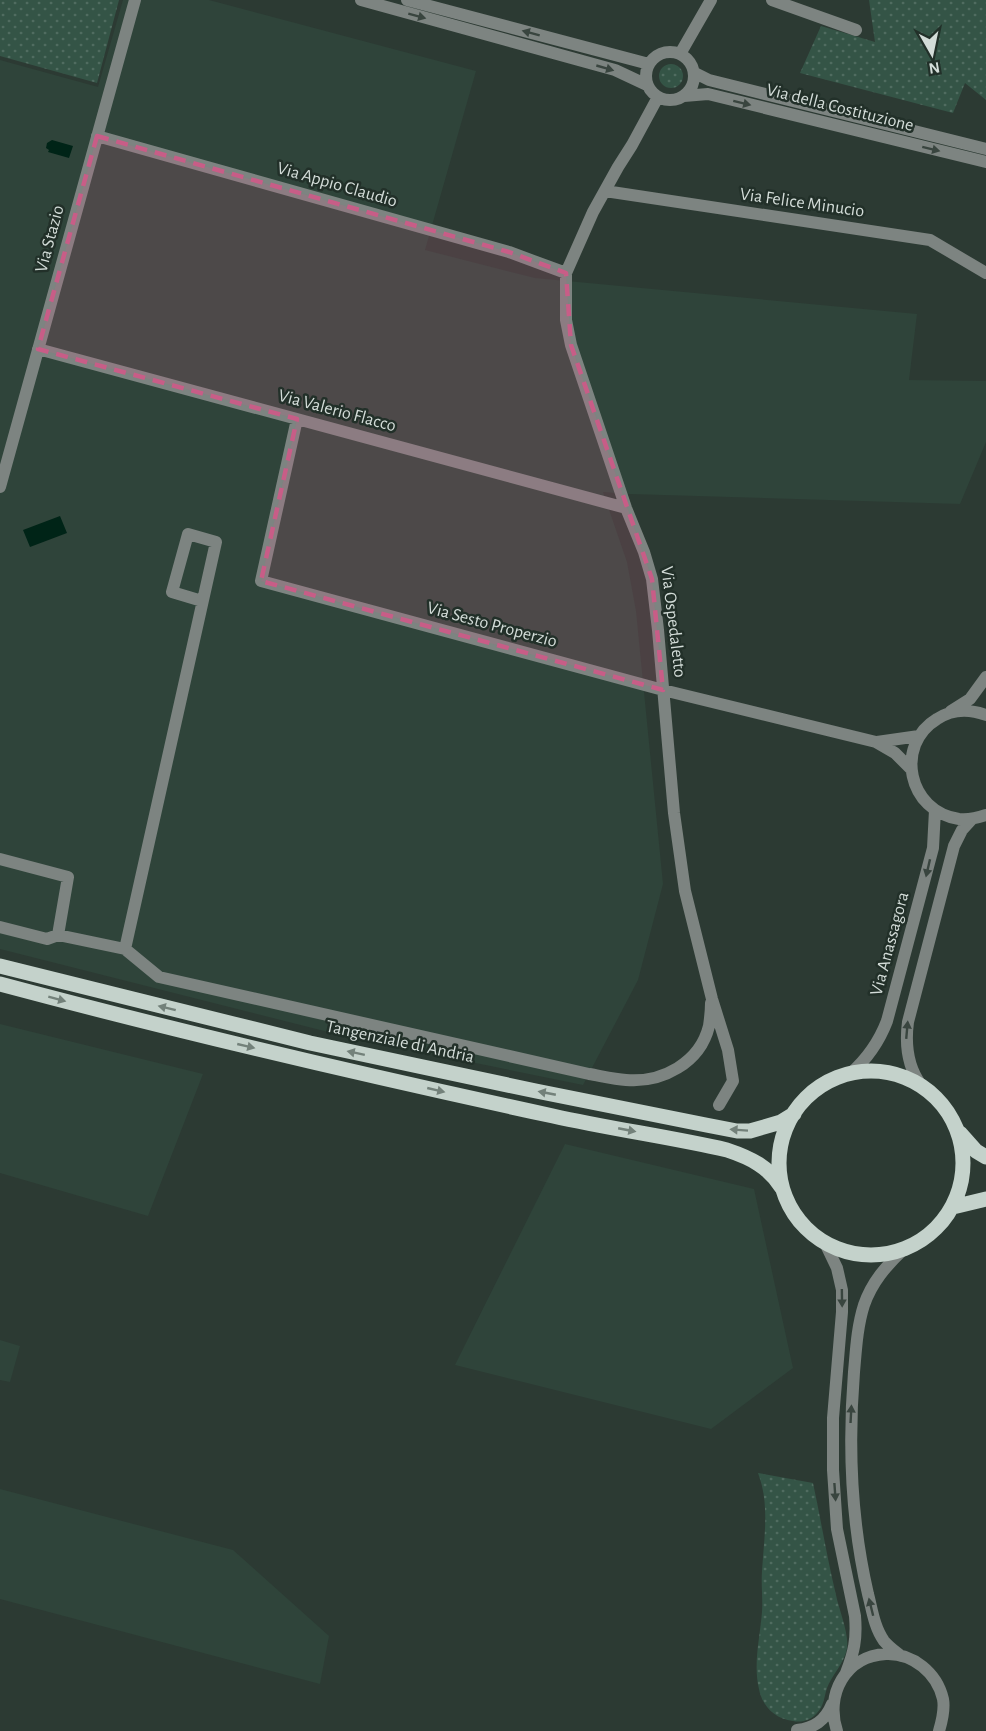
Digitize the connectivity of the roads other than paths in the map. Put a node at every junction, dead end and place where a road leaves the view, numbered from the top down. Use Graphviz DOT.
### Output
graph roads {
  1 [pos="135,0"];
  2 [pos="361,0"];
  3 [pos="407,0"];
  4 [pos="711,0"];
  5 [pos="772,0"];
  6 [pos="856,30"];
  7 [pos="680,54"];
  8 [pos="649,64"];
  9 [pos="695,73"];
  10 [pos="647,85"];
  11 [pos="684,96"];
  12 [pos="658,97"];
  13 [pos="97,136"];
  14 [pos="986,149"];
  15 [pos="986,162"];
  16 [pos="605,191"];
  17 [pos="566,273"];
  18 [pos="986,273"];
  19 [pos="38,349"];
  20 [pos="297,419"];
  21 [pos="0,487"];
  22 [pos="626,508"];
  23 [pos="202,600"];
  24 [pos="986,677"];
  25 [pos="663,690"];
  26 [pos="944,714"];
  27 [pos="986,715"];
  28 [pos="919,736"];
  29 [pos="876,742"];
  30 [pos="911,769"];
  31 [pos="935,810"];
  32 [pos="986,815"];
  33 [pos="972,819"];
  34 [pos="0,859"];
  35 [pos="0,927"];
  36 [pos="58,935"];
  37 [pos="125,949"];
  38 [pos="0,966"];
  39 [pos="0,984"];
  40 [pos="712,999"];
  41 [pos="850,1074"];
  42 [pos="921,1085"];
  43 [pos="719,1105"];
  44 [pos="794,1114"];
  45 [pos="957,1130"];
  46 [pos="986,1157"];
  47 [pos="782,1188"];
  48 [pos="986,1199"];
  49 [pos="952,1207"];
  50 [pos="825,1243"];
  51 [pos="903,1250"];
  52 [pos="901,1656"];
  53 [pos="846,1673"];
  54 [pos="832,1703"];
  55 [pos="800,1731"];
  56 [pos="837,1731"];
  57 [pos="939,1731"];
  1 -- 13 [label="street, Via Stazio"];
  2 -- 10 [label="street, one-way"];
  8 -- 3 [label="street, one-way"];
  4 -- 7 [label="street"];
  5 -- 6 [label="street"];
  7 -- 8 [label="street"];
  7 -- 9 [label="street"];
  8 -- 10 [label="street"];
  9 -- 11 [label="street"];
  9 -- 14 [label="street, Via della Costituzione"];
  10 -- 12 [label="street"];
  11 -- 12 [label="street, Via della Costituzione"];
  11 -- 15 [label="street, Via della Costituzione, one-way"];
  12 -- 16 [label="street, Via Ospedaletto"];
  13 -- 17 [label="street, Via Appio Claudio"];
  13 -- 19 [label="street, Via Stazio"];
  16 -- 17 [label="street, Via Ospedaletto"];
  16 -- 18 [label="street, Via Felice Minucio"];
  17 -- 22 [label="street, Via Ospedaletto"];
  19 -- 20 [label="street, Via Valerio Flacco"];
  19 -- 21 [label="street, Via Stazio"];
  20 -- 22 [label="street, Via Valerio Flacco"];
  20 -- 25 [label="street, Via Sesto Properzio"];
  22 -- 25 [label="street, Via Ospedaletto"];
  23 -- 23 [label="street"];
  23 -- 37 [label="street"];
  24 -- 26 [label="street"];
  25 -- 29 [label="street, Via Sesto Properzio"];
  25 -- 40 [label="street, Via Ospedaletto"];
  26 -- 27 [label="street"];
  26 -- 28 [label="street"];
  28 -- 29 [label="street, Via Sesto Properzio"];
  28 -- 30 [label="street"];
  29 -- 30 [label="street, Via Sesto Properzio"];
  30 -- 31 [label="street"];
  31 -- 33 [label="street"];
  31 -- 41 [label="street, Via Anassagora, one-way"];
  32 -- 33 [label="street"];
  42 -- 33 [label="street, Via Anassagora, one-way"];
  34 -- 36 [label="street"];
  35 -- 36 [label="street"];
  36 -- 37 [label="street"];
  37 -- 40 [label="street"];
  44 -- 38 [label="main road, Tangenziale di Andria, one-way"];
  39 -- 47 [label="main road, Tangenziale di Andria, one-way"];
  40 -- 43 [label="street, Via Ospedaletto"];
  41 -- 42 [label="main road, Tangenziale di Andria"];
  41 -- 44 [label="main road, Tangenziale di Andria"];
  42 -- 45 [label="main road, Tangenziale di Andria"];
  44 -- 47 [label="main road, Tangenziale di Andria"];
  45 -- 46 [label="main road, Tangenziale di Andria"];
  45 -- 49 [label="main road, Tangenziale di Andria"];
  47 -- 50 [label="main road, Tangenziale di Andria"];
  48 -- 49 [label="main road"];
  49 -- 51 [label="main road, Tangenziale di Andria"];
  50 -- 51 [label="main road, Tangenziale di Andria"];
  50 -- 53 [label="street, one-way"];
  52 -- 51 [label="street, one-way"];
  52 -- 53 [label="street"];
  52 -- 57 [label="street"];
  53 -- 54 [label="street"];
  54 -- 55 [label="street"];
  54 -- 56 [label="street"];
}
